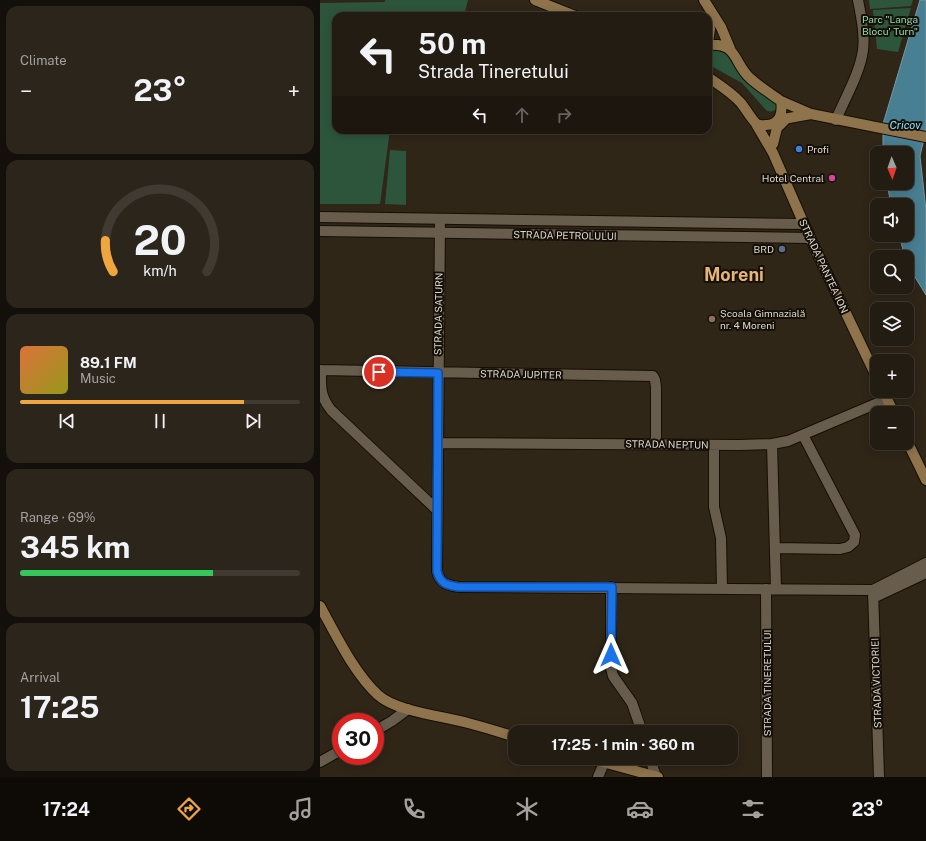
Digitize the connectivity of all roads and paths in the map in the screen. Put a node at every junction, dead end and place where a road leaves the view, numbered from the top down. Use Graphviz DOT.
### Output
graph roads {
  1 [pos="536,0"];
  2 [pos="703,0"];
  3 [pos="858,0"];
  4 [pos="565,12"];
  5 [pos="706,12"];
  6 [pos="711,12"];
  7 [pos="712,14"];
  8 [pos="712,45"];
  9 [pos="731,51"];
  10 [pos="712,80"];
  11 [pos="781,101"];
  12 [pos="811,114"];
  13 [pos="836,120"];
  14 [pos="780,121"];
  15 [pos="756,124"];
  16 [pos="926,137"];
  17 [pos="773,149"];
  18 [pos="320,218"];
  19 [pos="440,220"];
  20 [pos="577,222"];
  21 [pos="804,224"];
  22 [pos="320,231"];
  23 [pos="440,233"];
  24 [pos="577,235"];
  25 [pos="810,238"];
  26 [pos="870,363"];
  27 [pos="320,370"];
  28 [pos="438,373"];
  29 [pos="879,398"];
  30 [pos="803,435"];
  31 [pos="438,443"];
  32 [pos="656,444"];
  33 [pos="772,444"];
  34 [pos="714,445"];
  35 [pos="911,450"];
  36 [pos="926,480"];
  37 [pos="437,510"];
  38 [pos="775,548"];
  39 [pos="926,563"];
  40 [pos="926,573"];
  41 [pos="612,587"];
  42 [pos="722,589"];
  43 [pos="771,589"];
  44 [pos="873,594"];
  45 [pos="320,606"];
  46 [pos="408,709"];
  47 [pos="640,725"];
  48 [pos="384,726"];
  49 [pos="508,734"];
  50 [pos="332,755"];
  51 [pos="320,762"];
  52 [pos="603,765"];
  53 [pos="612,765"];
  54 [pos="653,765"];
  55 [pos="598,777"];
  56 [pos="657,777"];
  57 [pos="768,777"];
  58 [pos="879,777"];
  1 -- 4 [label="main road"];
  2 -- 5 [label="main road"];
  2 -- 6 [label="main road"];
  3 -- 13 [label="street"];
  7 -- 9 [label="main road"];
  8 -- 9 [label="main road"];
  9 -- 11 [label="main road"];
  10 -- 15 [label="main road, STRADA PANTEA ION"];
  11 -- 12 [label="main road"];
  11 -- 14 [label="main road, STRADA PANTEA ION"];
  12 -- 13 [label="main road"];
  12 -- 14 [label="main road"];
  13 -- 16 [label="main road"];
  14 -- 15 [label="main road"];
  14 -- 17 [label="main road, STRADA PANTEA ION"];
  14 -- 17 [label="main road"];
  15 -- 17 [label="main road, STRADA PANTEA ION"];
  17 -- 21 [label="main road, STRADA PANTEA ION"];
  18 -- 19 [label="street, STRADA PETROLULUI"];
  19 -- 20 [label="street, STRADA PETROLULUI"];
  19 -- 23 [label="street, STRADA SATURN"];
  20 -- 21 [label="street, STRADA PETROLULUI"];
  20 -- 24 [label="street"];
  21 -- 25 [label="main road, STRADA PANTEA ION"];
  22 -- 23 [label="street, STRADA PETROLULUI"];
  23 -- 24 [label="street, STRADA PETROLULUI"];
  23 -- 28 [label="street, STRADA SATURN"];
  24 -- 25 [label="street, STRADA PETROLULUI"];
  25 -- 26 [label="main road, STRADA PANTEA ION"];
  27 -- 28 [label="street, STRADA JUPITER"];
  27 -- 37 [label="street, STRADA JUPITER"];
  28 -- 31 [label="street, STRADA SATURN"];
  28 -- 32 [label="street, STRADA JUPITER"];
  29 -- 30 [label="street, STRADA NEPTUN"];
  30 -- 33 [label="street, STRADA NEPTUN"];
  30 -- 38 [label="street"];
  31 -- 32 [label="street, STRADA NEPTUN"];
  31 -- 37 [label="street, STRADA SATURN"];
  32 -- 34 [label="street, STRADA NEPTUN"];
  33 -- 34 [label="street, STRADA NEPTUN"];
  33 -- 38 [label="street, STRADA TINERETULUI"];
  34 -- 42 [label="street"];
  35 -- 36 [label="main road"];
  37 -- 41 [label="street, STRADA SATURN"];
  38 -- 43 [label="street, STRADA TINERETULUI"];
  39 -- 44 [label="street"];
  40 -- 44 [label="street"];
  41 -- 42 [label="street"];
  41 -- 47 [label="street"];
  42 -- 43 [label="street"];
  43 -- 44 [label="street"];
  43 -- 57 [label="street, STRADA TINERETULUI"];
  44 -- 58 [label="street, STRADA VICTORIEI"];
  45 -- 46 [label="main road"];
  46 -- 48 [label="street"];
  46 -- 49 [label="main road"];
  50 -- 51 [label="street"];
  52 -- 55 [label="street"];
  53 -- 56 [label="main road"];
  54 -- 56 [label="street"];
}
